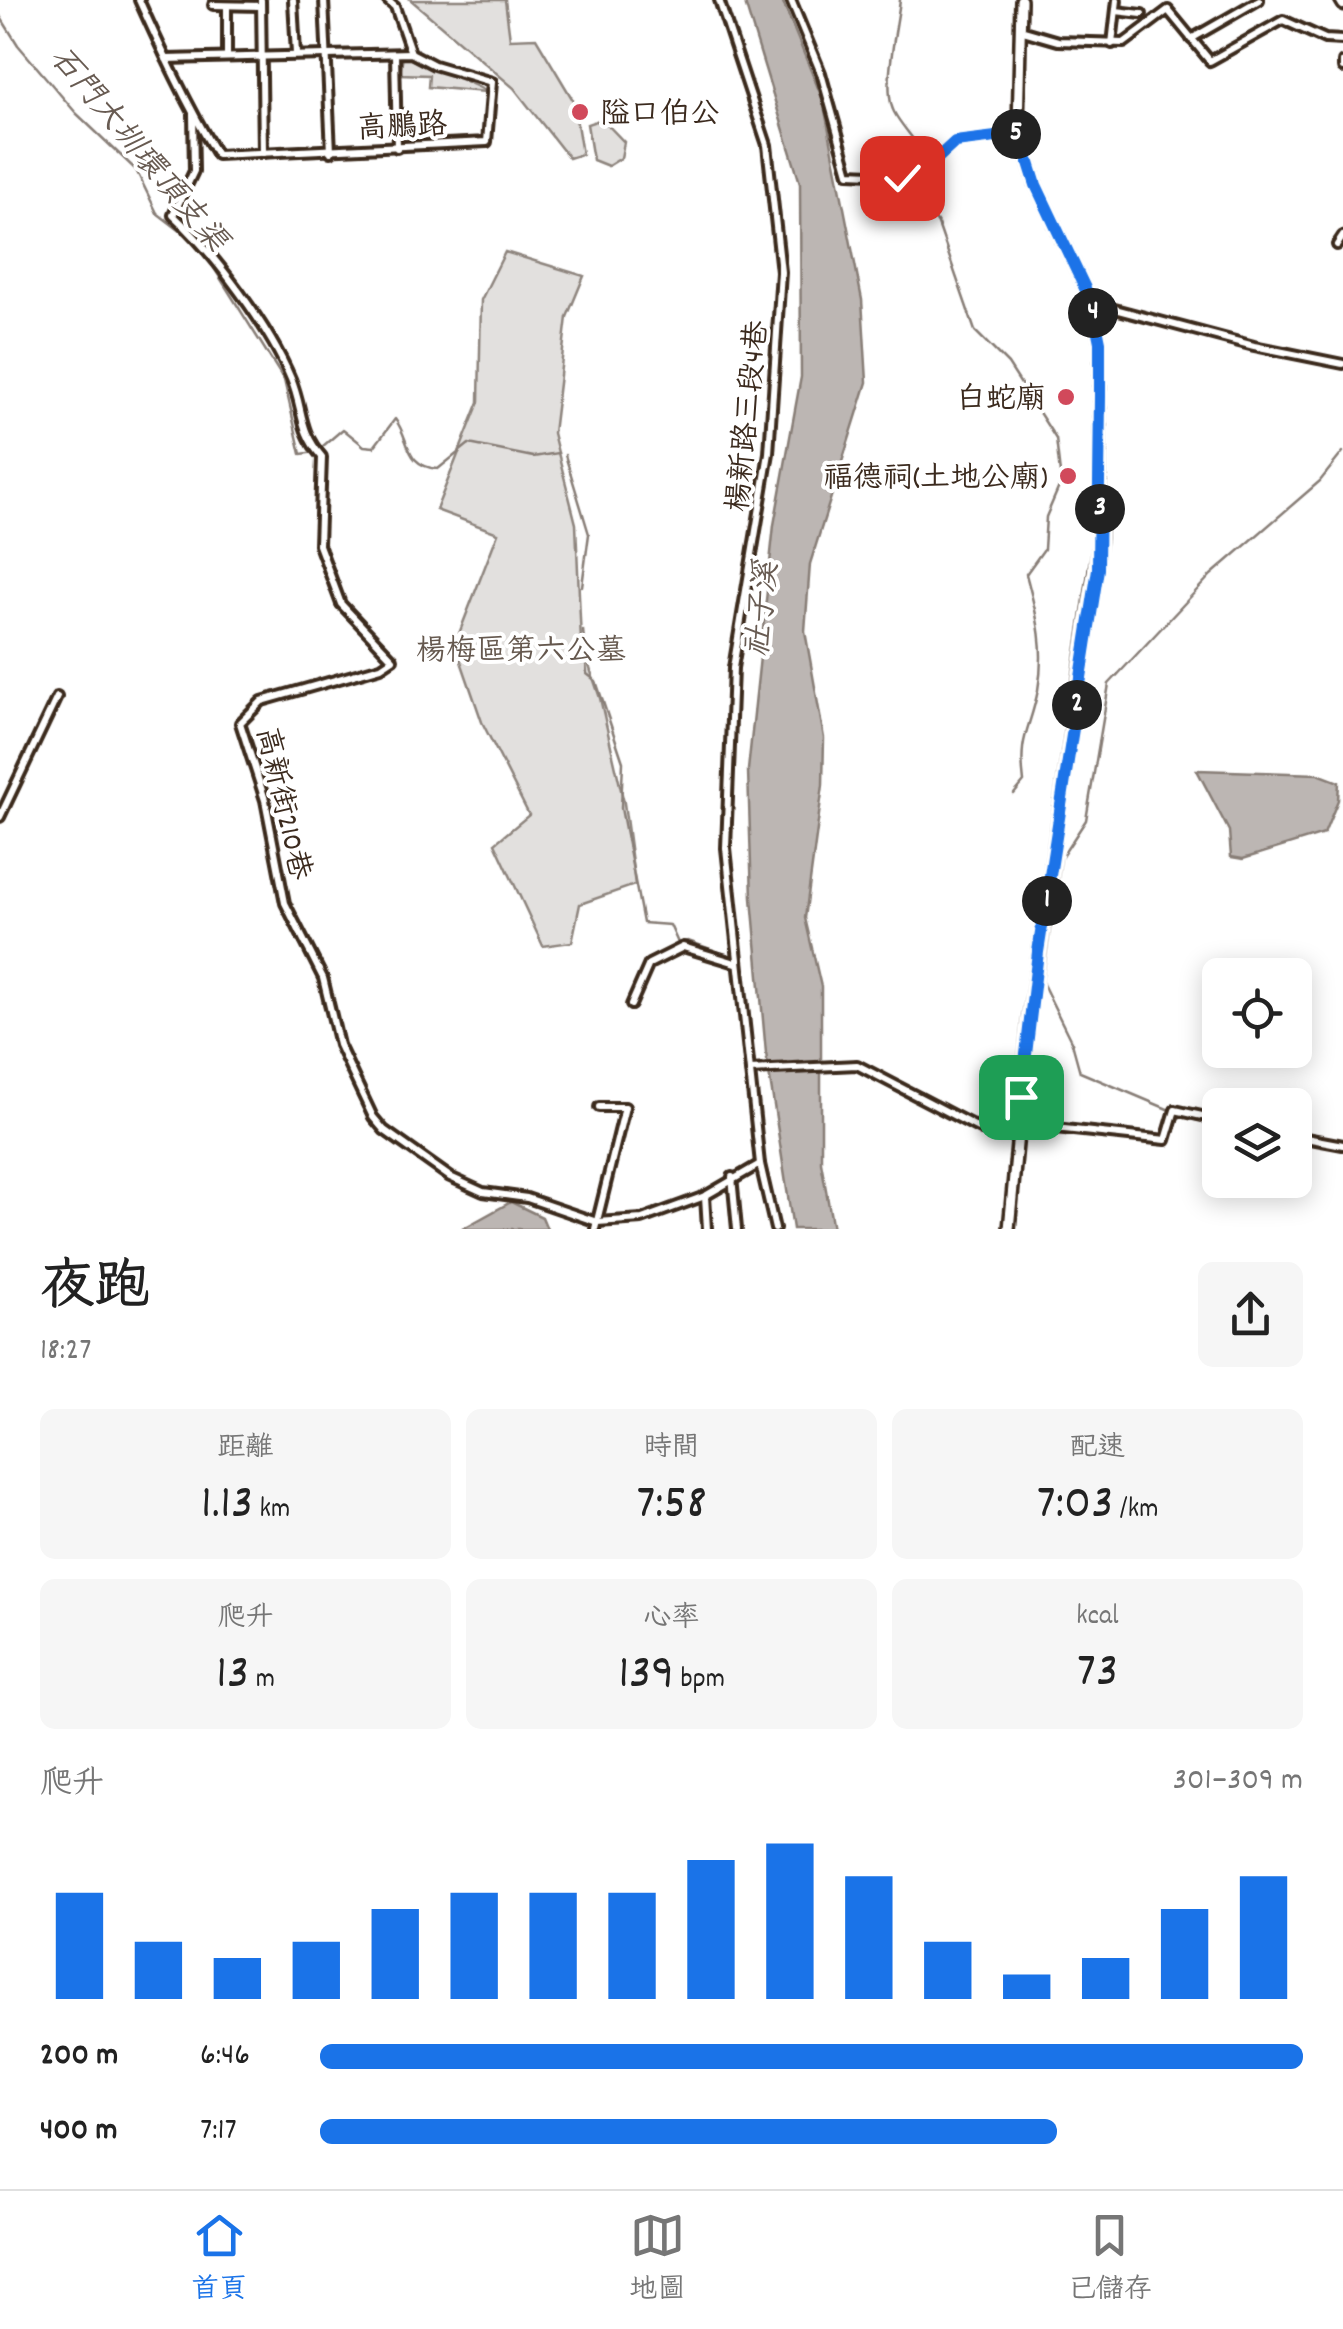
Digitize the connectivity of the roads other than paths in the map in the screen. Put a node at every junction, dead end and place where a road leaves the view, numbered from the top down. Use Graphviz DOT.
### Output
graph roads {
  1 [pos="139,0"];
  2 [pos="294,0"];
  3 [pos="324,0"];
  4 [pos="387,0"];
  5 [pos="719,0"];
  6 [pos="792,0"];
  7 [pos="1020,0"];
  8 [pos="1117,0"];
  9 [pos="1260,0"];
  10 [pos="261,3"];
  11 [pos="213,5"];
  12 [pos="227,6"];
  13 [pos="1116,11"];
  14 [pos="1142,14"];
  15 [pos="1020,30"];
  16 [pos="1192,39"];
  17 [pos="1343,40"];
  18 [pos="1112,44"];
  19 [pos="395,53"];
  20 [pos="412,53"];
  21 [pos="296,54"];
  22 [pos="327,54"];
  23 [pos="262,55"];
  24 [pos="227,56"];
  25 [pos="166,58"];
  26 [pos="193,114"];
  27 [pos="1020,134"];
  28 [pos="397,148"];
  29 [pos="331,152"];
  30 [pos="263,153"];
  31 [pos="1343,236"];
  32 [pos="1337,244"];
  33 [pos="1092,303"];
  34 [pos="1343,364"];
  35 [pos="57,698"];
  36 [pos="0,817"];
  37 [pos="737,964"];
  38 [pos="632,1006"];
  39 [pos="750,1070"];
  40 [pos="599,1107"];
  41 [pos="1202,1117"];
  42 [pos="1018,1124"];
  43 [pos="1017,1136"];
  44 [pos="1312,1139"];
  45 [pos="1343,1145"];
  46 [pos="760,1164"];
  47 [pos="732,1177"];
  48 [pos="706,1196"];
  49 [pos="596,1226"];
  50 [pos="708,1229"];
  51 [pos="737,1229"];
  52 [pos="775,1229"];
  53 [pos="1009,1229"];
  1 -- 25 [label="street"];
  2 -- 21 [label="street"];
  3 -- 22 [label="street"];
  4 -- 20 [label="street"];
  5 -- 37 [label="street, 楊新路三段4巷"];
  6 -- 27 [label="street"];
  7 -- 15 [label="main road"];
  8 -- 13 [label="street"];
  9 -- 16 [label="street"];
  10 -- 12 [label="street"];
  10 -- 23 [label="street"];
  11 -- 12 [label="street"];
  12 -- 24 [label="street"];
  13 -- 14 [label="street"];
  13 -- 18 [label="street"];
  15 -- 18 [label="street"];
  15 -- 27 [label="main road"];
  16 -- 17 [label="street"];
  16 -- 18 [label="street"];
  19 -- 20 [label="street, 高鵬路"];
  19 -- 22 [label="street, 高鵬路"];
  19 -- 28 [label="street"];
  20 -- 28 [label="street, 高鵬路"];
  21 -- 22 [label="street, 高鵬路"];
  21 -- 23 [label="street, 高鵬路"];
  22 -- 29 [label="street"];
  23 -- 24 [label="street, 高鵬路"];
  23 -- 30 [label="street"];
  24 -- 25 [label="street, 高鵬路"];
  25 -- 26 [label="street"];
  26 -- 30 [label="street, 高鵬路"];
  26 -- 49 [label="street, 高新街210巷"];
  27 -- 33 [label="main road"];
  28 -- 29 [label="street, 高鵬路"];
  29 -- 30 [label="street, 高鵬路"];
  31 -- 32 [label="street"];
  33 -- 34 [label="street"];
  33 -- 42 [label="main road"];
  35 -- 36 [label="street"];
  37 -- 38 [label="street"];
  37 -- 39 [label="street, 楊新路三段4巷"];
  39 -- 43 [label="street"];
  39 -- 46 [label="street, 楊新路三段4巷"];
  40 -- 49 [label="street"];
  41 -- 42 [label="street"];
  42 -- 43 [label="main road"];
  43 -- 53 [label="main road"];
  44 -- 45 [label="street"];
  46 -- 47 [label="street, 高新街210巷"];
  46 -- 52 [label="street, 楊新路三段4巷"];
  47 -- 48 [label="street, 高新街210巷"];
  47 -- 51 [label="street"];
  48 -- 49 [label="street, 高新街210巷"];
  48 -- 50 [label="street"];
}
